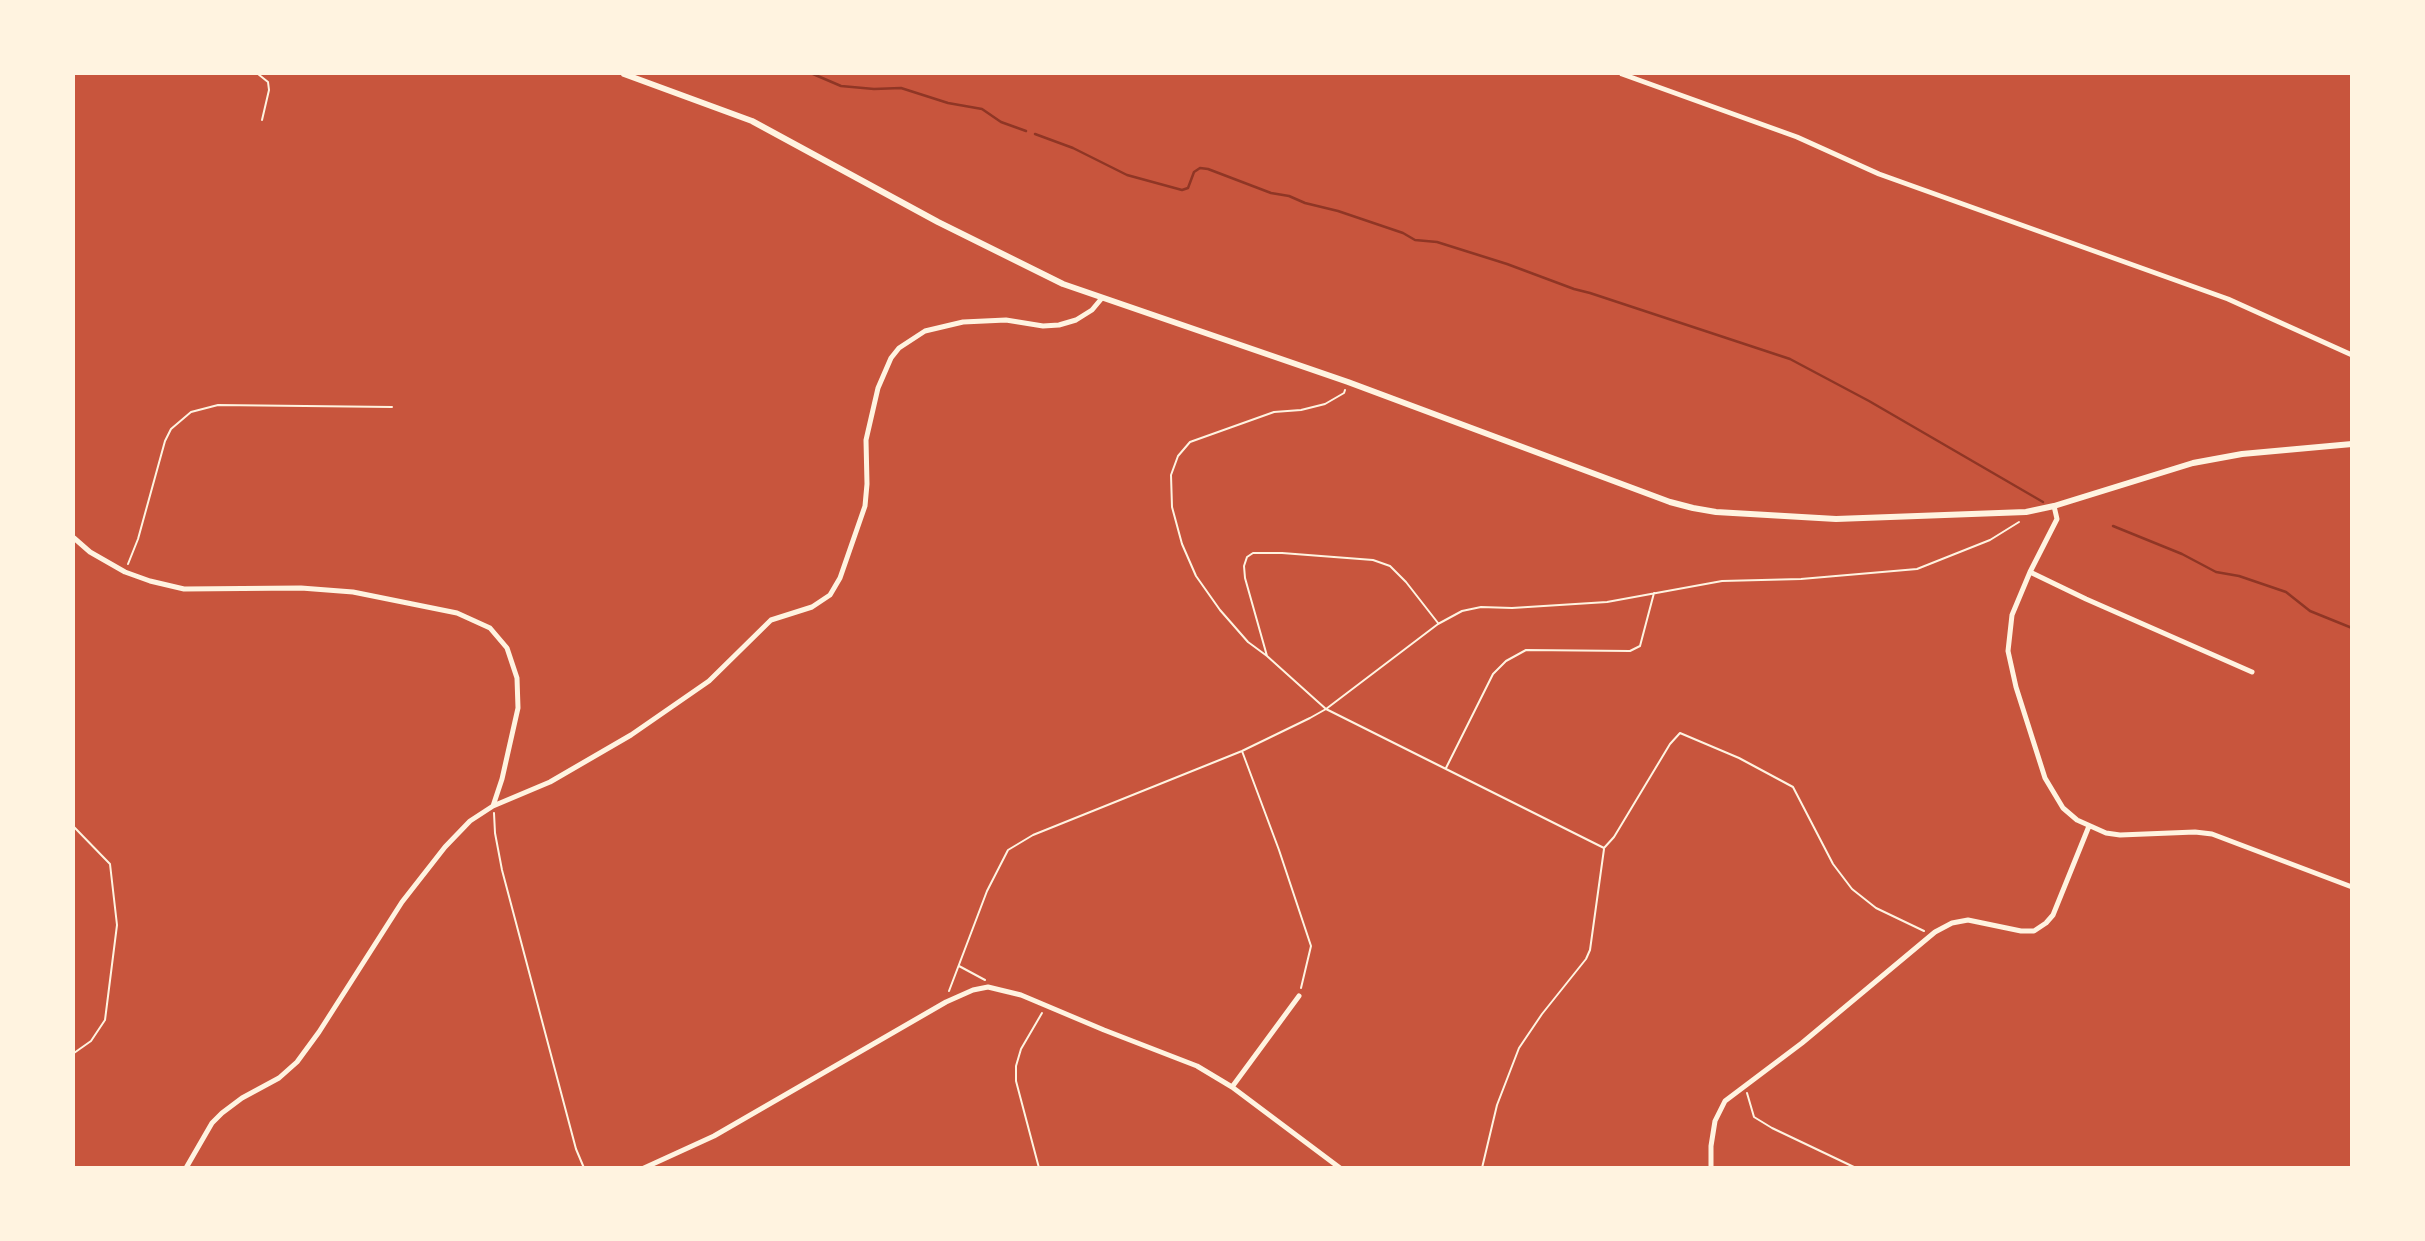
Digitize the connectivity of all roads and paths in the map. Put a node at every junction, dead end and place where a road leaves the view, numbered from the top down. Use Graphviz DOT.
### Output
graph roads {
  1 [pos="258,74"];
  2 [pos="624,74"];
  3 [pos="1622,74"];
  4 [pos="262,120"];
  5 [pos="1102,298"];
  6 [pos="2351,355"];
  7 [pos="1348,382"];
  8 [pos="392,407"];
  9 [pos="2351,444"];
  10 [pos="2054,506"];
  11 [pos="2026,512"];
  12 [pos="74,538"];
  13 [pos="125,572"];
  14 [pos="2030,572"];
  15 [pos="1654,592"];
  16 [pos="1438,624"];
  17 [pos="1267,656"];
  18 [pos="2252,672"];
  19 [pos="1326,709"];
  20 [pos="1242,751"];
  21 [pos="1446,769"];
  22 [pos="493,806"];
  23 [pos="2089,826"];
  24 [pos="74,827"];
  25 [pos="1604,848"];
  26 [pos="2351,887"];
  27 [pos="1931,935"];
  28 [pos="958,965"];
  29 [pos="1003,989"];
  30 [pos="1299,996"];
  31 [pos="946,1002"];
  32 [pos="1046,1005"];
  33 [pos="74,1054"];
  34 [pos="1232,1087"];
  35 [pos="1746,1088"];
  36 [pos="186,1167"];
  37 [pos="584,1167"];
  38 [pos="644,1167"];
  39 [pos="1039,1167"];
  40 [pos="1340,1167"];
  41 [pos="1482,1167"];
  42 [pos="1711,1167"];
  43 [pos="1856,1167"];
  1 -- 4 [label="path"];
  2 -- 5 [label="street"];
  3 -- 6 [label="street"];
  5 -- 7 [label="street"];
  5 -- 22 [label="street"];
  7 -- 11 [label="street"];
  7 -- 17 [label="path"];
  8 -- 13 [label="path"];
  9 -- 10 [label="street"];
  10 -- 11 [label="street"];
  10 -- 14 [label="street"];
  11 -- 15 [label="path"];
  12 -- 13 [label="street"];
  13 -- 22 [label="street"];
  14 -- 18 [label="street"];
  14 -- 23 [label="street"];
  15 -- 16 [label="path"];
  15 -- 21 [label="path"];
  16 -- 17 [label="path"];
  16 -- 19 [label="path"];
  17 -- 19 [label="path"];
  19 -- 20 [label="path"];
  19 -- 21 [label="path"];
  20 -- 28 [label="path"];
  20 -- 30 [label="path"];
  21 -- 25 [label="path"];
  22 -- 36 [label="street"];
  22 -- 37 [label="path"];
  23 -- 26 [label="street"];
  23 -- 27 [label="street"];
  24 -- 33 [label="path"];
  25 -- 27 [label="path"];
  25 -- 41 [label="path"];
  27 -- 35 [label="street"];
  28 -- 29 [label="path"];
  28 -- 31 [label="path"];
  29 -- 31 [label="street"];
  29 -- 32 [label="street"];
  30 -- 34 [label="street"];
  31 -- 38 [label="street"];
  32 -- 34 [label="street"];
  32 -- 39 [label="path"];
  34 -- 40 [label="street"];
  35 -- 42 [label="street"];
  35 -- 43 [label="path"];
}
